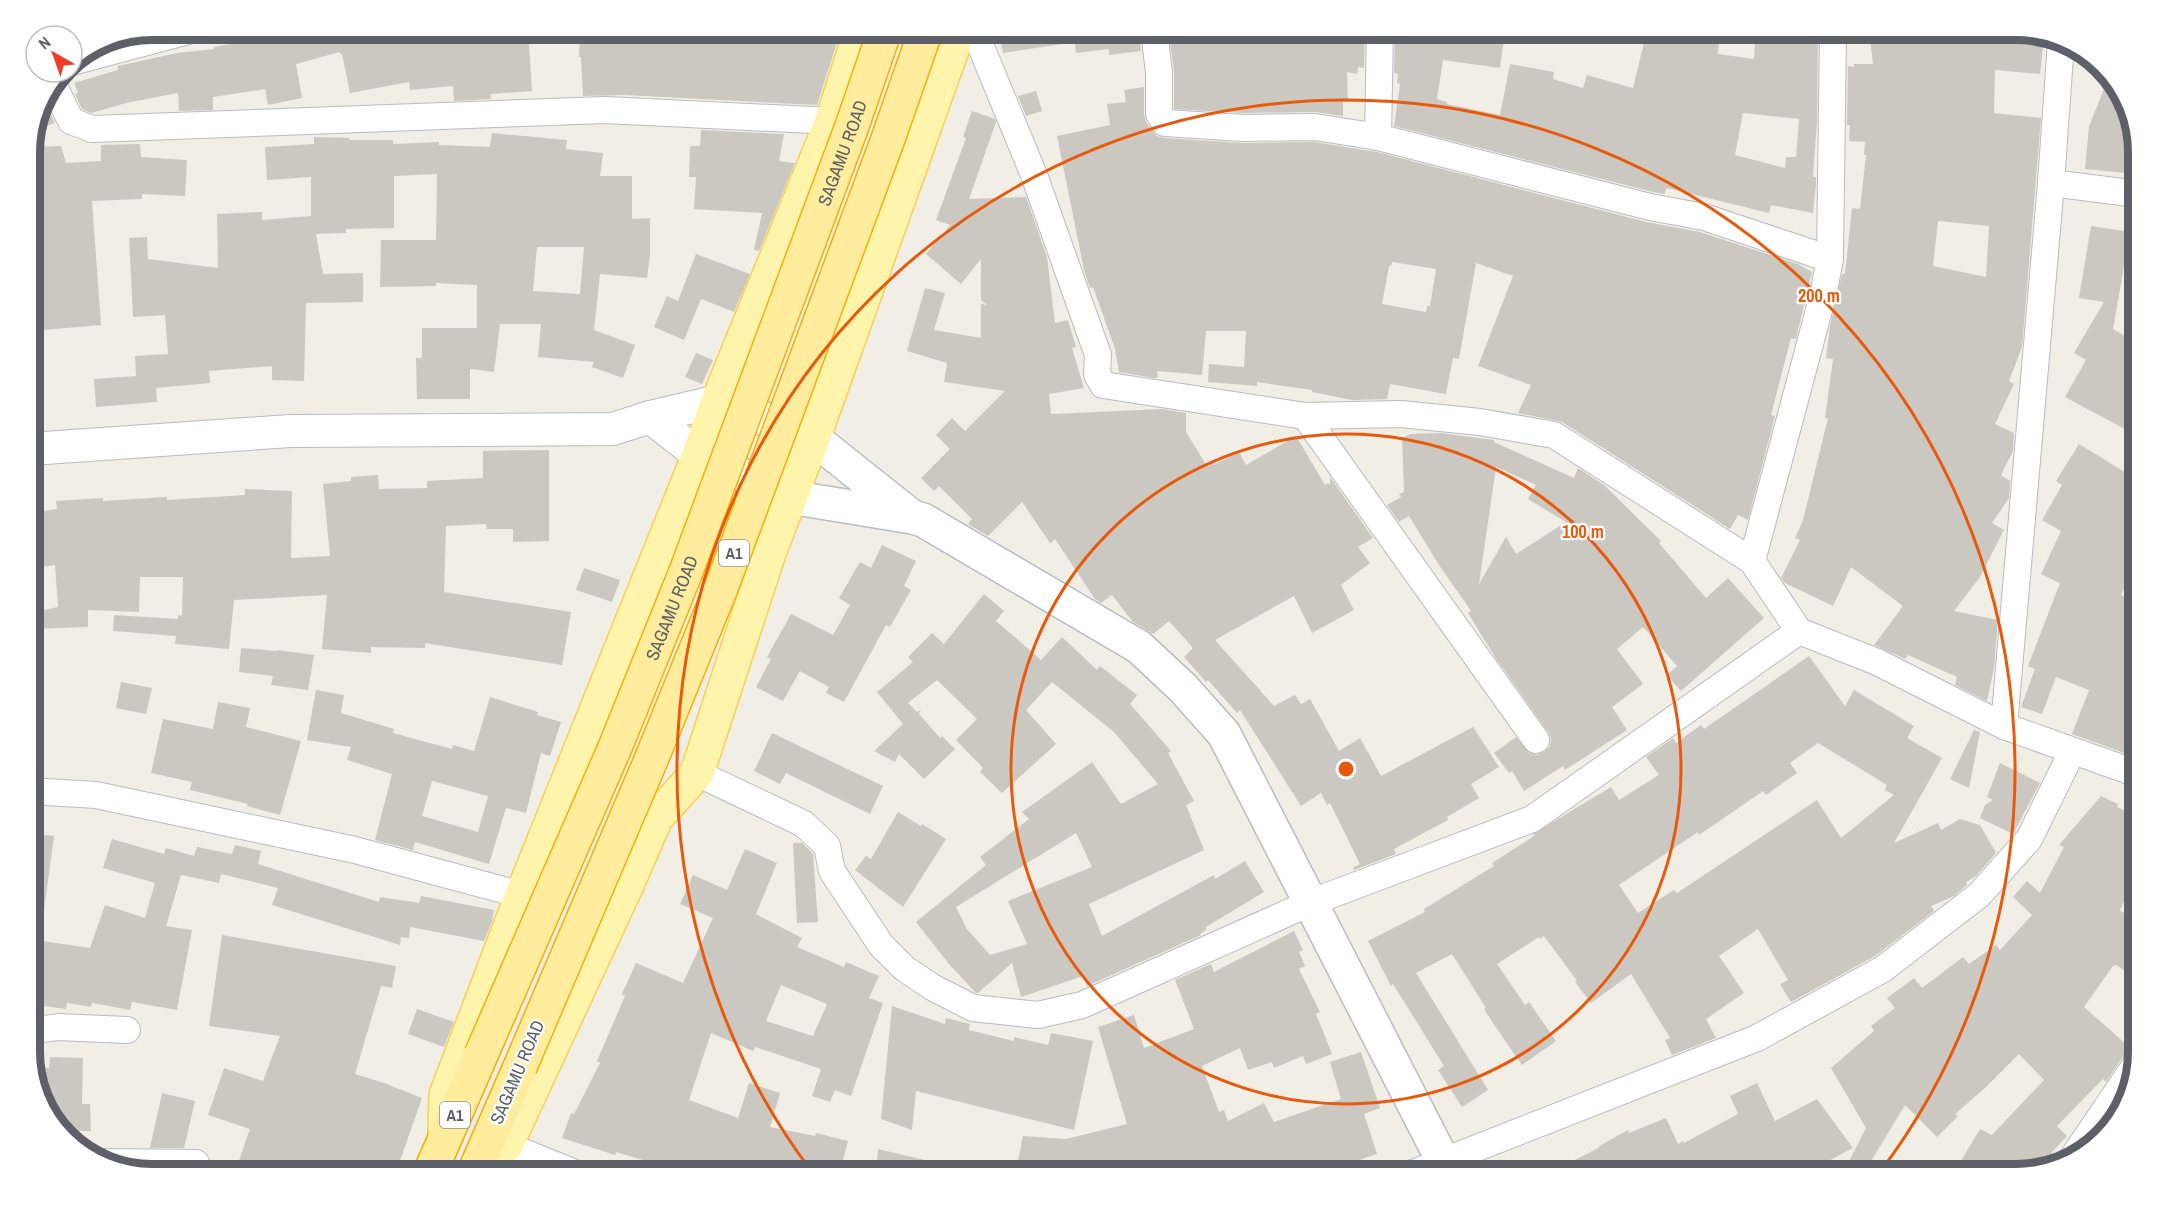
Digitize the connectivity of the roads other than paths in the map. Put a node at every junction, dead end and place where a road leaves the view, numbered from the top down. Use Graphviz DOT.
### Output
graph roads {
  1 [pos="1155,40"];
  2 [pos="1380,40"];
  3 [pos="1833,40"];
  4 [pos="151,41"];
  5 [pos="858,41"];
  6 [pos="881,41"];
  7 [pos="922,41"];
  8 [pos="954,41"];
  9 [pos="978,41"];
  10 [pos="2060,50"];
  11 [pos="99,55"];
  12 [pos="57,93"];
  13 [pos="832,121"];
  14 [pos="1378,137"];
  15 [pos="2051,183"];
  16 [pos="2127,193"];
  17 [pos="1830,258"];
  18 [pos="718,401"];
  19 [pos="1305,416"];
  20 [pos="650,417"];
  21 [pos="813,438"];
  22 [pos="41,448"];
  23 [pos="699,455"];
  24 [pos="790,497"];
  25 [pos="912,517"];
  26 [pos="1752,561"];
  27 [pos="1799,631"];
  28 [pos="2004,726"];
  29 [pos="1536,740"];
  30 [pos="2072,752"];
  31 [pos="2128,771"];
  32 [pos="697,773"];
  33 [pos="41,792"];
  34 [pos="522,895"];
  35 [pos="1312,902"];
  36 [pos="41,1029"];
  37 [pos="127,1030"];
  38 [pos="2123,1083"];
  39 [pos="444,1141"];
  40 [pos="2084,1141"];
  41 [pos="506,1145"];
  42 [pos="130,1162"];
  43 [pos="196,1163"];
  44 [pos="433,1165"];
  45 [pos="477,1165"];
  46 [pos="482,1165"];
  47 [pos="555,1165"];
  48 [pos="1446,1165"];
  49 [pos="1455,1165"];
  1 -- 14 [label="street"];
  2 -- 14 [label="street"];
  3 -- 17 [label="street"];
  4 -- 11 [label="street"];
  5 -- 13 [label="main road"];
  6 -- 39 [label="highway, SAGAMU ROAD / A1, bridge"];
  7 -- 45 [label="highway, SAGAMU ROAD / A1, bridge"];
  8 -- 21 [label="main road"];
  9 -- 19 [label="street"];
  10 -- 15 [label="street"];
  12 -- 13 [label="street"];
  13 -- 18 [label="main road"];
  14 -- 17 [label="street"];
  15 -- 16 [label="street"];
  15 -- 28 [label="street"];
  17 -- 26 [label="street"];
  18 -- 20 [label="street"];
  18 -- 21 [label="main road"];
  18 -- 23 [label="main road"];
  19 -- 26 [label="street"];
  19 -- 29 [label="street"];
  20 -- 22 [label="street"];
  20 -- 23 [label="street"];
  21 -- 24 [label="main road"];
  21 -- 25 [label="main road"];
  23 -- 24 [label="main road"];
  23 -- 34 [label="main road"];
  24 -- 25 [label="main road"];
  24 -- 32 [label="main road"];
  25 -- 35 [label="main road"];
  26 -- 27 [label="street"];
  27 -- 28 [label="street"];
  27 -- 35 [label="street"];
  28 -- 30 [label="street"];
  30 -- 31 [label="street"];
  30 -- 49 [label="street"];
  32 -- 35 [label="street"];
  32 -- 41 [label="main road"];
  33 -- 34 [label="street"];
  34 -- 39 [label="main road"];
  35 -- 48 [label="main road"];
  36 -- 37 [label="street"];
  38 -- 40 [label="street"];
  39 -- 44 [label="highway, SAGAMU ROAD / A1"];
  41 -- 46 [label="main road"];
  41 -- 47 [label="street"];
  42 -- 43 [label="street"];
}
